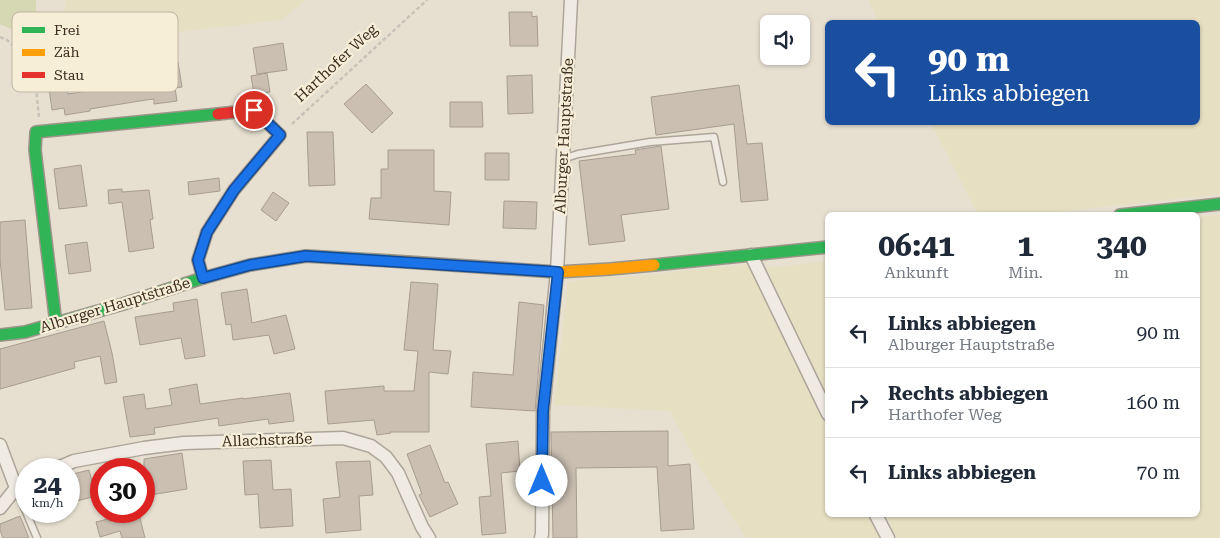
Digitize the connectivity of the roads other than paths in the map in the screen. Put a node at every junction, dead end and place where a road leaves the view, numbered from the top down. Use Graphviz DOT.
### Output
graph roads {
  1 [pos="571,0"];
  2 [pos="563,158"];
  3 [pos="724,182"];
  4 [pos="1220,204"];
  5 [pos="1147,212"];
  6 [pos="825,247"];
  7 [pos="751,256"];
  8 [pos="558,272"];
  9 [pos="203,278"];
  10 [pos="56,324"];
  11 [pos="0,335"];
  12 [pos="825,408"];
  13 [pos="0,445"];
  14 [pos="80,460"];
  15 [pos="15,474"];
  16 [pos="15,492"];
  17 [pos="0,508"];
  18 [pos="877,517"];
  19 [pos="32,523"];
  20 [pos="37,538"];
  21 [pos="429,538"];
  22 [pos="541,538"];
  23 [pos="888,538"];
  1 -- 2 [label="street, Alburger Hauptstraße"];
  2 -- 3 [label="lane"];
  2 -- 8 [label="street, Alburger Hauptstraße"];
  4 -- 5 [label="street"];
  6 -- 7 [label="street, Alburger Hauptstraße"];
  7 -- 8 [label="street, Alburger Hauptstraße"];
  7 -- 12 [label="street"];
  8 -- 9 [label="street, Alburger Hauptstraße"];
  8 -- 22 [label="street"];
  9 -- 10 [label="street, Alburger Hauptstraße"];
  9 -- 10 [label="street"];
  10 -- 11 [label="street, Alburger Hauptstraße"];
  13 -- 15 [label="street"];
  14 -- 21 [label="street, Allachstraße"];
  16 -- 17 [label="street"];
  18 -- 23 [label="street"];
  19 -- 20 [label="lane"];
}
